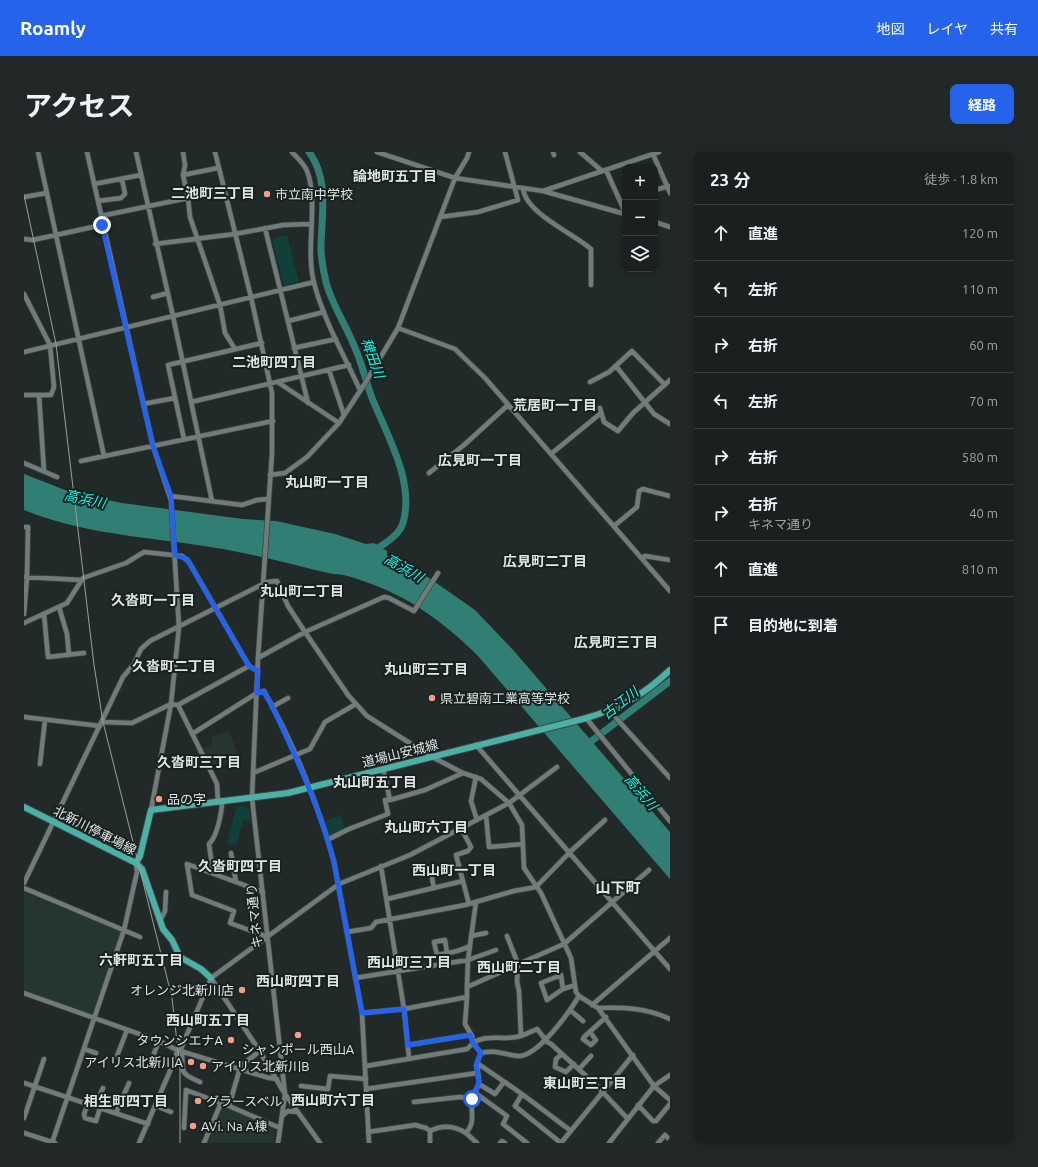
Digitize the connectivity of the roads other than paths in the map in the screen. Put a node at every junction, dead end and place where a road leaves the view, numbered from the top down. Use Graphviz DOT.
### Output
graph roads {
  1 [pos="38,152"];
  2 [pos="87,152"];
  3 [pos="136,152"];
  4 [pos="183,152"];
  5 [pos="215,152"];
  6 [pos="292,152"];
  7 [pos="377,152"];
  8 [pos="469,152"];
  9 [pos="505,152"];
  10 [pos="580,152"];
  11 [pos="659,152"];
  12 [pos="646,154"];
  13 [pos="653,154"];
  14 [pos="218,168"];
  15 [pos="604,170"];
  16 [pos="141,175"];
  17 [pos="183,176"];
  18 [pos="455,178"];
  19 [pos="122,179"];
  20 [pos="94,184"];
  21 [pos="669,186"];
  22 [pos="514,187"];
  23 [pos="523,188"];
  24 [pos="658,189"];
  25 [pos="543,191"];
  26 [pos="48,193"];
  27 [pos="670,193"];
  28 [pos="24,197"];
  29 [pos="188,198"];
  30 [pos="98,201"];
  31 [pos="148,207"];
  32 [pos="622,207"];
  33 [pos="622,212"];
  34 [pos="101,216"];
  35 [pos="440,217"];
  36 [pos="658,223"];
  37 [pos="310,224"];
  38 [pos="102,225"];
  39 [pos="670,227"];
  40 [pos="265,228"];
  41 [pos="235,234"];
  42 [pos="57,235"];
  43 [pos="198,238"];
  44 [pos="24,239"];
  45 [pos="155,244"];
  46 [pos="314,282"];
  47 [pos="592,285"];
  48 [pos="281,289"];
  49 [pos="168,293"];
  50 [pos="24,294"];
  51 [pos="153,297"];
  52 [pos="251,297"];
  53 [pos="220,304"];
  54 [pos="324,312"];
  55 [pos="173,316"];
  56 [pos="288,321"];
  57 [pos="126,327"];
  58 [pos="398,328"];
  59 [pos="79,339"];
  60 [pos="336,339"];
  61 [pos="262,343"];
  62 [pos="50,345"];
  63 [pos="294,348"];
  64 [pos="235,349"];
  65 [pos="24,352"];
  66 [pos="182,362"];
  67 [pos="349,365"];
  68 [pos="616,366"];
  69 [pos="328,370"];
  70 [pos="301,377"];
  71 [pos="670,380"];
  72 [pos="590,382"];
  73 [pos="279,383"];
  74 [pos="271,384"];
  75 [pos="665,385"];
  76 [pos="360,390"];
  77 [pos="24,395"];
  78 [pos="39,395"];
  79 [pos="175,398"];
  80 [pos="646,401"];
  81 [pos="191,402"];
  82 [pos="308,403"];
  83 [pos="143,404"];
  84 [pos="508,405"];
  85 [pos="344,415"];
  86 [pos="273,421"];
  87 [pos="339,423"];
  88 [pos="670,424"];
  89 [pos="198,436"];
  90 [pos="184,439"];
  91 [pos="153,446"];
  92 [pos="551,454"];
  93 [pos="104,456"];
  94 [pos="81,461"];
  95 [pos="24,463"];
  96 [pos="44,471"];
  97 [pos="429,473"];
  98 [pos="270,475"];
  99 [pos="57,477"];
  100 [pos="670,496"];
  101 [pos="171,498"];
  102 [pos="268,499"];
  103 [pos="212,501"];
  104 [pos="614,526"];
  105 [pos="24,527"];
  106 [pos="175,555"];
  107 [pos="642,559"];
  108 [pos="670,560"];
  109 [pos="438,575"];
  110 [pos="26,577"];
  111 [pos="81,580"];
  112 [pos="263,585"];
  113 [pos="670,591"];
  114 [pos="59,607"];
  115 [pos="215,609"];
  116 [pos="24,614"];
  117 [pos="44,614"];
  118 [pos="24,623"];
  119 [pos="179,627"];
  120 [pos="305,632"];
  121 [pos="84,653"];
  122 [pos="69,655"];
  123 [pos="258,658"];
  124 [pos="249,666"];
  125 [pos="670,670"];
  126 [pos="258,671"];
  127 [pos="257,693"];
  128 [pos="288,698"];
  129 [pos="171,704"];
  130 [pos="356,704"];
  131 [pos="178,705"];
  132 [pos="272,706"];
  133 [pos="24,717"];
  134 [pos="584,718"];
  135 [pos="616,718"];
  136 [pos="45,720"];
  137 [pos="102,724"];
  138 [pos="192,734"];
  139 [pos="476,745"];
  140 [pos="294,756"];
  141 [pos="432,757"];
  142 [pos="40,764"];
  143 [pos="557,767"];
  144 [pos="382,769"];
  145 [pos="668,772"];
  146 [pos="253,773"];
  147 [pos="463,773"];
  148 [pos="476,777"];
  149 [pos="670,778"];
  150 [pos="309,788"];
  151 [pos="520,795"];
  152 [pos="252,798"];
  153 [pos="390,800"];
  154 [pos="220,802"];
  155 [pos="510,803"];
  156 [pos="24,807"];
  157 [pos="151,810"];
  158 [pos="486,815"];
  159 [pos="477,820"];
  160 [pos="605,820"];
  161 [pos="670,821"];
  162 [pos="54,822"];
  163 [pos="461,828"];
  164 [pos="329,839"];
  165 [pos="523,844"];
  166 [pos="570,852"];
  167 [pos="231,853"];
  168 [pos="136,863"];
  169 [pos="459,865"];
  170 [pos="381,866"];
  171 [pos="649,870"];
  172 [pos="213,873"];
  173 [pos="463,881"];
  174 [pos="236,882"];
  175 [pos="24,883"];
  176 [pos="339,884"];
  177 [pos="536,887"];
  178 [pos="24,888"];
  179 [pos="434,888"];
  180 [pos="166,892"];
  181 [pos="263,892"];
  182 [pos="387,899"];
  183 [pos="476,902"];
  184 [pos="613,902"];
  185 [pos="469,904"];
  186 [pos="391,920"];
  187 [pos="160,921"];
  188 [pos="124,930"];
  189 [pos="347,932"];
  190 [pos="486,933"];
  191 [pos="471,936"];
  192 [pos="507,936"];
  193 [pos="140,937"];
  194 [pos="268,937"];
  195 [pos="670,938"];
  196 [pos="564,944"];
  197 [pos="470,946"];
  198 [pos="496,950"];
  199 [pos="655,952"];
  200 [pos="447,953"];
  201 [pos="468,960"];
  202 [pos="518,964"];
  203 [pos="670,969"];
  204 [pos="398,970"];
  205 [pos="211,978"];
  206 [pos="355,978"];
  207 [pos="575,985"];
  208 [pos="467,987"];
  209 [pos="563,989"];
  210 [pos="24,993"];
  211 [pos="579,996"];
  212 [pos="467,997"];
  213 [pos="592,1005"];
  214 [pos="598,1008"];
  215 [pos="404,1009"];
  216 [pos="570,1010"];
  217 [pos="362,1013"];
  218 [pos="606,1017"];
  219 [pos="95,1018"];
  220 [pos="670,1019"];
  221 [pos="583,1021"];
  222 [pos="127,1030"];
  223 [pos="590,1032"];
  224 [pos="470,1035"];
  225 [pos="521,1036"];
  226 [pos="544,1040"];
  227 [pos="159,1041"];
  228 [pos="473,1043"];
  229 [pos="408,1045"];
  230 [pos="84,1049"];
  231 [pos="180,1050"];
  232 [pos="260,1051"];
  233 [pos="96,1053"];
  234 [pos="481,1053"];
  235 [pos="562,1054"];
  236 [pos="633,1055"];
  237 [pos="117,1056"];
  238 [pos="153,1056"];
  239 [pos="591,1056"];
  240 [pos="409,1058"];
  241 [pos="44,1059"];
  242 [pos="281,1059"];
  243 [pos="477,1063"];
  244 [pos="574,1064"];
  245 [pos="366,1066"];
  246 [pos="269,1067"];
  247 [pos="239,1068"];
  248 [pos="579,1069"];
  249 [pos="477,1074"];
  250 [pos="670,1075"];
  251 [pos="277,1079"];
  252 [pos="366,1079"];
  253 [pos="200,1082"];
  254 [pos="504,1082"];
  255 [pos="24,1083"];
  256 [pos="129,1083"];
  257 [pos="479,1084"];
  258 [pos="35,1086"];
  259 [pos="301,1086"];
  260 [pos="654,1086"];
  261 [pos="104,1088"];
  262 [pos="366,1089"];
  263 [pos="474,1092"];
  264 [pos="601,1092"];
  265 [pos="285,1094"];
  266 [pos="522,1094"];
  267 [pos="68,1097"];
  268 [pos="472,1099"];
  269 [pos="670,1100"];
  270 [pos="414,1102"];
  271 [pos="221,1103"];
  272 [pos="88,1104"];
  273 [pos="670,1104"];
  274 [pos="638,1105"];
  275 [pos="95,1106"];
  276 [pos="156,1106"];
  277 [pos="229,1106"];
  278 [pos="100,1108"];
  279 [pos="171,1112"];
  280 [pos="116,1113"];
  281 [pos="299,1113"];
  282 [pos="282,1116"];
  283 [pos="24,1118"];
  284 [pos="628,1119"];
  285 [pos="148,1124"];
  286 [pos="184,1128"];
  287 [pos="280,1128"];
  288 [pos="430,1131"];
  289 [pos="571,1131"];
  290 [pos="368,1132"];
  291 [pos="24,1133"];
  292 [pos="466,1133"];
  293 [pos="670,1140"];
  294 [pos="53,1143"];
  295 [pos="139,1143"];
  296 [pos="204,1143"];
  297 [pos="278,1143"];
  298 [pos="320,1143"];
  299 [pos="369,1143"];
  300 [pos="430,1143"];
  301 [pos="477,1143"];
  302 [pos="500,1143"];
  303 [pos="505,1143"];
  304 [pos="527,1143"];
  305 [pos="561,1143"];
  306 [pos="609,1143"];
  307 [pos="658,1143"];
  1 -- 26 [label="street"];
  2 -- 20 [label="street"];
  3 -- 16 [label="street"];
  4 -- 17 [label="street"];
  5 -- 14 [label="street, キネマ通り"];
  6 -- 37 [label="street"];
  7 -- 18 [label="street"];
  8 -- 18 [label="street"];
  9 -- 22 [label="street"];
  10 -- 15 [label="street"];
  11 -- 13 [label="street"];
  12 -- 13 [label="street"];
  12 -- 15 [label="street"];
  13 -- 21 [label="street"];
  14 -- 17 [label="street"];
  14 -- 41 [label="street, キネマ通り"];
  15 -- 25 [label="street"];
  15 -- 32 [label="street"];
  16 -- 19 [label="street"];
  16 -- 31 [label="street"];
  17 -- 29 [label="street"];
  18 -- 22 [label="street"];
  18 -- 35 [label="street"];
  19 -- 20 [label="street"];
  19 -- 30 [label="street"];
  20 -- 30 [label="street"];
  21 -- 24 [label="street"];
  21 -- 27 [label="street"];
  22 -- 23 [label="street"];
  22 -- 35 [label="street"];
  23 -- 25 [label="street"];
  23 -- 47 [label="street"];
  25 -- 33 [label="street"];
  26 -- 28 [label="street"];
  26 -- 42 [label="street"];
  29 -- 31 [label="street"];
  29 -- 43 [label="street"];
  30 -- 34 [label="street"];
  31 -- 34 [label="street"];
  31 -- 45 [label="street"];
  34 -- 38 [label="street"];
  35 -- 58 [label="street"];
  36 -- 39 [label="street"];
  37 -- 40 [label="street"];
  37 -- 46 [label="street"];
  38 -- 42 [label="street"];
  38 -- 57 [label="street"];
  40 -- 41 [label="street"];
  40 -- 48 [label="street"];
  41 -- 43 [label="street"];
  41 -- 52 [label="street, キネマ通り"];
  42 -- 44 [label="street"];
  42 -- 59 [label="street"];
  43 -- 45 [label="street"];
  43 -- 53 [label="street"];
  45 -- 49 [label="street"];
  46 -- 48 [label="street"];
  46 -- 54 [label="street"];
  48 -- 52 [label="street"];
  48 -- 56 [label="street"];
  49 -- 51 [label="street"];
  49 -- 55 [label="street"];
  50 -- 62 [label="street"];
  52 -- 53 [label="street"];
  52 -- 61 [label="street, キネマ通り"];
  53 -- 55 [label="street"];
  53 -- 64 [label="street"];
  54 -- 56 [label="street"];
  54 -- 60 [label="street"];
  55 -- 57 [label="street"];
  55 -- 66 [label="street"];
  56 -- 63 [label="street"];
  57 -- 59 [label="street"];
  57 -- 83 [label="street"];
  58 -- 76 [label="street"];
  58 -- 84 [label="street"];
  59 -- 62 [label="street"];
  59 -- 93 [label="street"];
  60 -- 63 [label="street"];
  60 -- 67 [label="street"];
  61 -- 64 [label="street"];
  61 -- 74 [label="street, キネマ通り"];
  62 -- 65 [label="street"];
  62 -- 78 [label="street"];
  63 -- 70 [label="street"];
  64 -- 66 [label="street"];
  66 -- 79 [label="street"];
  66 -- 81 [label="street"];
  67 -- 69 [label="street"];
  67 -- 76 [label="street"];
  68 -- 72 [label="street"];
  68 -- 75 [label="street"];
  68 -- 80 [label="street"];
  69 -- 70 [label="street"];
  69 -- 85 [label="street"];
  70 -- 73 [label="street"];
  70 -- 82 [label="street"];
  71 -- 75 [label="street"];
  73 -- 74 [label="street"];
  73 -- 82 [label="street"];
  74 -- 81 [label="street"];
  74 -- 86 [label="street, キネマ通り"];
  75 -- 80 [label="street"];
  76 -- 85 [label="street"];
  77 -- 78 [label="street"];
  78 -- 96 [label="street"];
  79 -- 83 [label="street"];
  79 -- 90 [label="street"];
  80 -- 88 [label="street"];
  80 -- 92 [label="street"];
  81 -- 89 [label="street"];
  82 -- 87 [label="street"];
  83 -- 91 [label="street"];
  84 -- 92 [label="street"];
  84 -- 97 [label="street"];
  85 -- 87 [label="street"];
  86 -- 89 [label="street"];
  86 -- 98 [label="street, キネマ通り"];
  87 -- 98 [label="street"];
  89 -- 90 [label="street"];
  89 -- 103 [label="street"];
  90 -- 91 [label="street"];
  91 -- 93 [label="street"];
  91 -- 101 [label="street"];
  92 -- 104 [label="street"];
  93 -- 94 [label="street"];
  95 -- 96 [label="street"];
  96 -- 99 [label="street"];
  98 -- 102 [label="street, キネマ通り"];
  100 -- 104 [label="street"];
  101 -- 103 [label="street"];
  101 -- 106 [label="street"];
  102 -- 103 [label="street"];
  102 -- 112 [label="street, キネマ通り"];
  104 -- 107 [label="street"];
  105 -- 110 [label="street"];
  106 -- 111 [label="street"];
  106 -- 115 [label="street"];
  106 -- 119 [label="street"];
  107 -- 108 [label="street"];
  107 -- 113 [label="street"];
  109 -- 120 [label="street"];
  110 -- 111 [label="street"];
  110 -- 116 [label="street"];
  111 -- 114 [label="street"];
  112 -- 115 [label="street"];
  112 -- 120 [label="street"];
  112 -- 123 [label="street, キネマ通り"];
  114 -- 117 [label="street"];
  114 -- 122 [label="street"];
  115 -- 119 [label="street"];
  115 -- 124 [label="street"];
  117 -- 118 [label="street"];
  117 -- 122 [label="street"];
  119 -- 129 [label="street"];
  119 -- 137 [label="street"];
  120 -- 123 [label="street"];
  120 -- 130 [label="street"];
  121 -- 122 [label="street"];
  123 -- 126 [label="street, キネマ通り"];
  124 -- 126 [label="street"];
  124 -- 131 [label="street"];
  125 -- 134 [label="main road, 道場山安城線"];
  126 -- 127 [label="street, キネマ通り"];
  127 -- 132 [label="street"];
  127 -- 138 [label="street"];
  127 -- 146 [label="street, キネマ通り"];
  128 -- 132 [label="street"];
  129 -- 131 [label="street"];
  129 -- 137 [label="street"];
  129 -- 157 [label="street"];
  130 -- 140 [label="street"];
  130 -- 141 [label="street"];
  131 -- 138 [label="street"];
  132 -- 140 [label="street"];
  133 -- 136 [label="street"];
  134 -- 139 [label="main road, 道場山安城線"];
  134 -- 161 [label="street"];
  135 -- 145 [label="street"];
  136 -- 137 [label="street"];
  136 -- 142 [label="street"];
  137 -- 162 [label="street"];
  138 -- 154 [label="street"];
  139 -- 141 [label="main road, 道場山安城線"];
  139 -- 151 [label="street"];
  140 -- 146 [label="street"];
  140 -- 150 [label="street"];
  141 -- 144 [label="main road, 道場山安城線"];
  141 -- 147 [label="street"];
  143 -- 151 [label="street"];
  144 -- 150 [label="main road, 道場山安城線"];
  144 -- 153 [label="street"];
  145 -- 149 [label="street"];
  146 -- 152 [label="street, キネマ通り"];
  147 -- 148 [label="street"];
  147 -- 153 [label="street"];
  148 -- 155 [label="street"];
  148 -- 159 [label="street"];
  150 -- 152 [label="main road, 道場山安城線"];
  150 -- 164 [label="street"];
  151 -- 155 [label="street"];
  151 -- 166 [label="street"];
  152 -- 154 [label="main road, 道場山安城線"];
  152 -- 181 [label="street, キネマ通り"];
  153 -- 164 [label="street"];
  154 -- 157 [label="main road, 道場山安城線"];
  154 -- 172 [label="street"];
  155 -- 158 [label="street"];
  155 -- 165 [label="street"];
  156 -- 162 [label="main road, 北新川停車場線"];
  157 -- 168 [label="main road"];
  158 -- 159 [label="street"];
  158 -- 165 [label="street"];
  159 -- 163 [label="street"];
  160 -- 166 [label="street"];
  162 -- 168 [label="main road, 北新川停車場線"];
  162 -- 175 [label="street"];
  163 -- 169 [label="street"];
  163 -- 170 [label="street"];
  164 -- 176 [label="street"];
  165 -- 177 [label="street"];
  166 -- 177 [label="street"];
  166 -- 184 [label="street"];
  167 -- 174 [label="street"];
  168 -- 187 [label="main road, 北新川停車場線"];
  168 -- 188 [label="street"];
  169 -- 173 [label="street"];
  169 -- 179 [label="street"];
  170 -- 176 [label="street"];
  170 -- 182 [label="street"];
  171 -- 184 [label="street"];
  172 -- 174 [label="street"];
  172 -- 194 [label="street"];
  173 -- 179 [label="street"];
  173 -- 185 [label="street"];
  174 -- 181 [label="street"];
  176 -- 189 [label="street"];
  176 -- 194 [label="street"];
  177 -- 183 [label="street"];
  177 -- 196 [label="street"];
  178 -- 188 [label="street"];
  179 -- 182 [label="street"];
  180 -- 187 [label="street"];
  181 -- 194 [label="street, キネマ通り"];
  182 -- 186 [label="street"];
  183 -- 185 [label="street"];
  183 -- 191 [label="street"];
  184 -- 196 [label="street"];
  184 -- 199 [label="street"];
  185 -- 186 [label="street"];
  186 -- 189 [label="street"];
  186 -- 204 [label="street"];
  187 -- 205 [label="main road, 北新川停車場線"];
  188 -- 193 [label="street"];
  188 -- 219 [label="street"];
  189 -- 206 [label="street"];
  190 -- 191 [label="street"];
  191 -- 197 [label="street"];
  192 -- 202 [label="street"];
  194 -- 205 [label="street"];
  194 -- 242 [label="street, キネマ通り"];
  195 -- 199 [label="street"];
  196 -- 202 [label="street"];
  196 -- 207 [label="street"];
  197 -- 200 [label="street"];
  197 -- 201 [label="street"];
  198 -- 201 [label="street"];
  199 -- 203 [label="street"];
  199 -- 213 [label="street"];
  201 -- 204 [label="street"];
  201 -- 208 [label="street"];
  202 -- 208 [label="street"];
  202 -- 225 [label="street"];
  204 -- 206 [label="street"];
  204 -- 215 [label="street"];
  205 -- 231 [label="street"];
  205 -- 232 [label="street"];
  206 -- 217 [label="street"];
  207 -- 209 [label="street"];
  207 -- 211 [label="street"];
  208 -- 212 [label="street"];
  209 -- 209 [label="street"];
  210 -- 219 [label="street"];
  211 -- 213 [label="street"];
  211 -- 216 [label="street"];
  212 -- 215 [label="street"];
  212 -- 224 [label="street"];
  213 -- 214 [label="street"];
  214 -- 218 [label="street"];
  214 -- 220 [label="street"];
  215 -- 217 [label="street"];
  215 -- 229 [label="street"];
  216 -- 221 [label="street"];
  216 -- 226 [label="street"];
  217 -- 245 [label="street"];
  218 -- 223 [label="street"];
  218 -- 236 [label="street"];
  219 -- 222 [label="street"];
  219 -- 230 [label="street"];
  222 -- 227 [label="street"];
  222 -- 237 [label="street"];
  224 -- 228 [label="street"];
  224 -- 229 [label="street"];
  225 -- 226 [label="street"];
  225 -- 228 [label="street"];
  226 -- 234 [label="street"];
  226 -- 235 [label="street"];
  227 -- 231 [label="street"];
  227 -- 238 [label="street"];
  228 -- 234 [label="street"];
  228 -- 240 [label="street"];
  229 -- 240 [label="street"];
  230 -- 233 [label="street"];
  230 -- 267 [label="street"];
  231 -- 247 [label="street"];
  231 -- 253 [label="street"];
  231 -- 276 [label="street"];
  232 -- 246 [label="street"];
  232 -- 247 [label="street"];
  234 -- 243 [label="street"];
  235 -- 244 [label="street"];
  235 -- 244 [label="street"];
  236 -- 260 [label="street"];
  236 -- 264 [label="street"];
  239 -- 248 [label="street"];
  240 -- 245 [label="street"];
  241 -- 258 [label="street"];
  242 -- 246 [label="street"];
  242 -- 265 [label="street, キネマ通り"];
  243 -- 249 [label="street"];
  243 -- 254 [label="street"];
  244 -- 248 [label="street"];
  245 -- 252 [label="street"];
  246 -- 251 [label="street"];
  247 -- 251 [label="street"];
  247 -- 277 [label="street"];
  248 -- 264 [label="street"];
  249 -- 257 [label="street"];
  249 -- 262 [label="street"];
  250 -- 260 [label="street"];
  251 -- 265 [label="street"];
  252 -- 259 [label="street"];
  252 -- 262 [label="street"];
  254 -- 257 [label="street"];
  254 -- 266 [label="street"];
  255 -- 258 [label="street"];
  256 -- 280 [label="street"];
  257 -- 263 [label="street"];
  258 -- 267 [label="street"];
  258 -- 283 [label="street"];
  260 -- 269 [label="street"];
  260 -- 274 [label="street"];
  261 -- 275 [label="street"];
  262 -- 290 [label="street"];
  263 -- 268 [label="street"];
  263 -- 304 [label="street"];
  264 -- 284 [label="street"];
  264 -- 289 [label="street"];
  265 -- 281 [label="street"];
  265 -- 282 [label="street, キネマ通り"];
  266 -- 289 [label="street"];
  266 -- 305 [label="street"];
  267 -- 272 [label="street"];
  267 -- 294 [label="street"];
  268 -- 270 [label="street"];
  268 -- 292 [label="street"];
  271 -- 277 [label="street"];
  271 -- 286 [label="street"];
  271 -- 296 [label="street"];
  272 -- 275 [label="street"];
  272 -- 278 [label="street"];
  273 -- 274 [label="street"];
  274 -- 284 [label="street"];
  275 -- 278 [label="street"];
  276 -- 279 [label="street"];
  276 -- 285 [label="street"];
  277 -- 287 [label="street"];
  278 -- 280 [label="street"];
  280 -- 285 [label="street"];
  281 -- 282 [label="street"];
  281 -- 298 [label="street"];
  282 -- 287 [label="street, キネマ通り"];
  284 -- 306 [label="street"];
  285 -- 295 [label="street"];
  287 -- 297 [label="street, キネマ通り"];
  288 -- 290 [label="street"];
  288 -- 292 [label="street"];
  288 -- 300 [label="street"];
  289 -- 305 [label="street"];
  290 -- 299 [label="street"];
  291 -- 294 [label="street"];
  292 -- 301 [label="street"];
  293 -- 307 [label="street"];
  302 -- 303 [label="street"];
}
